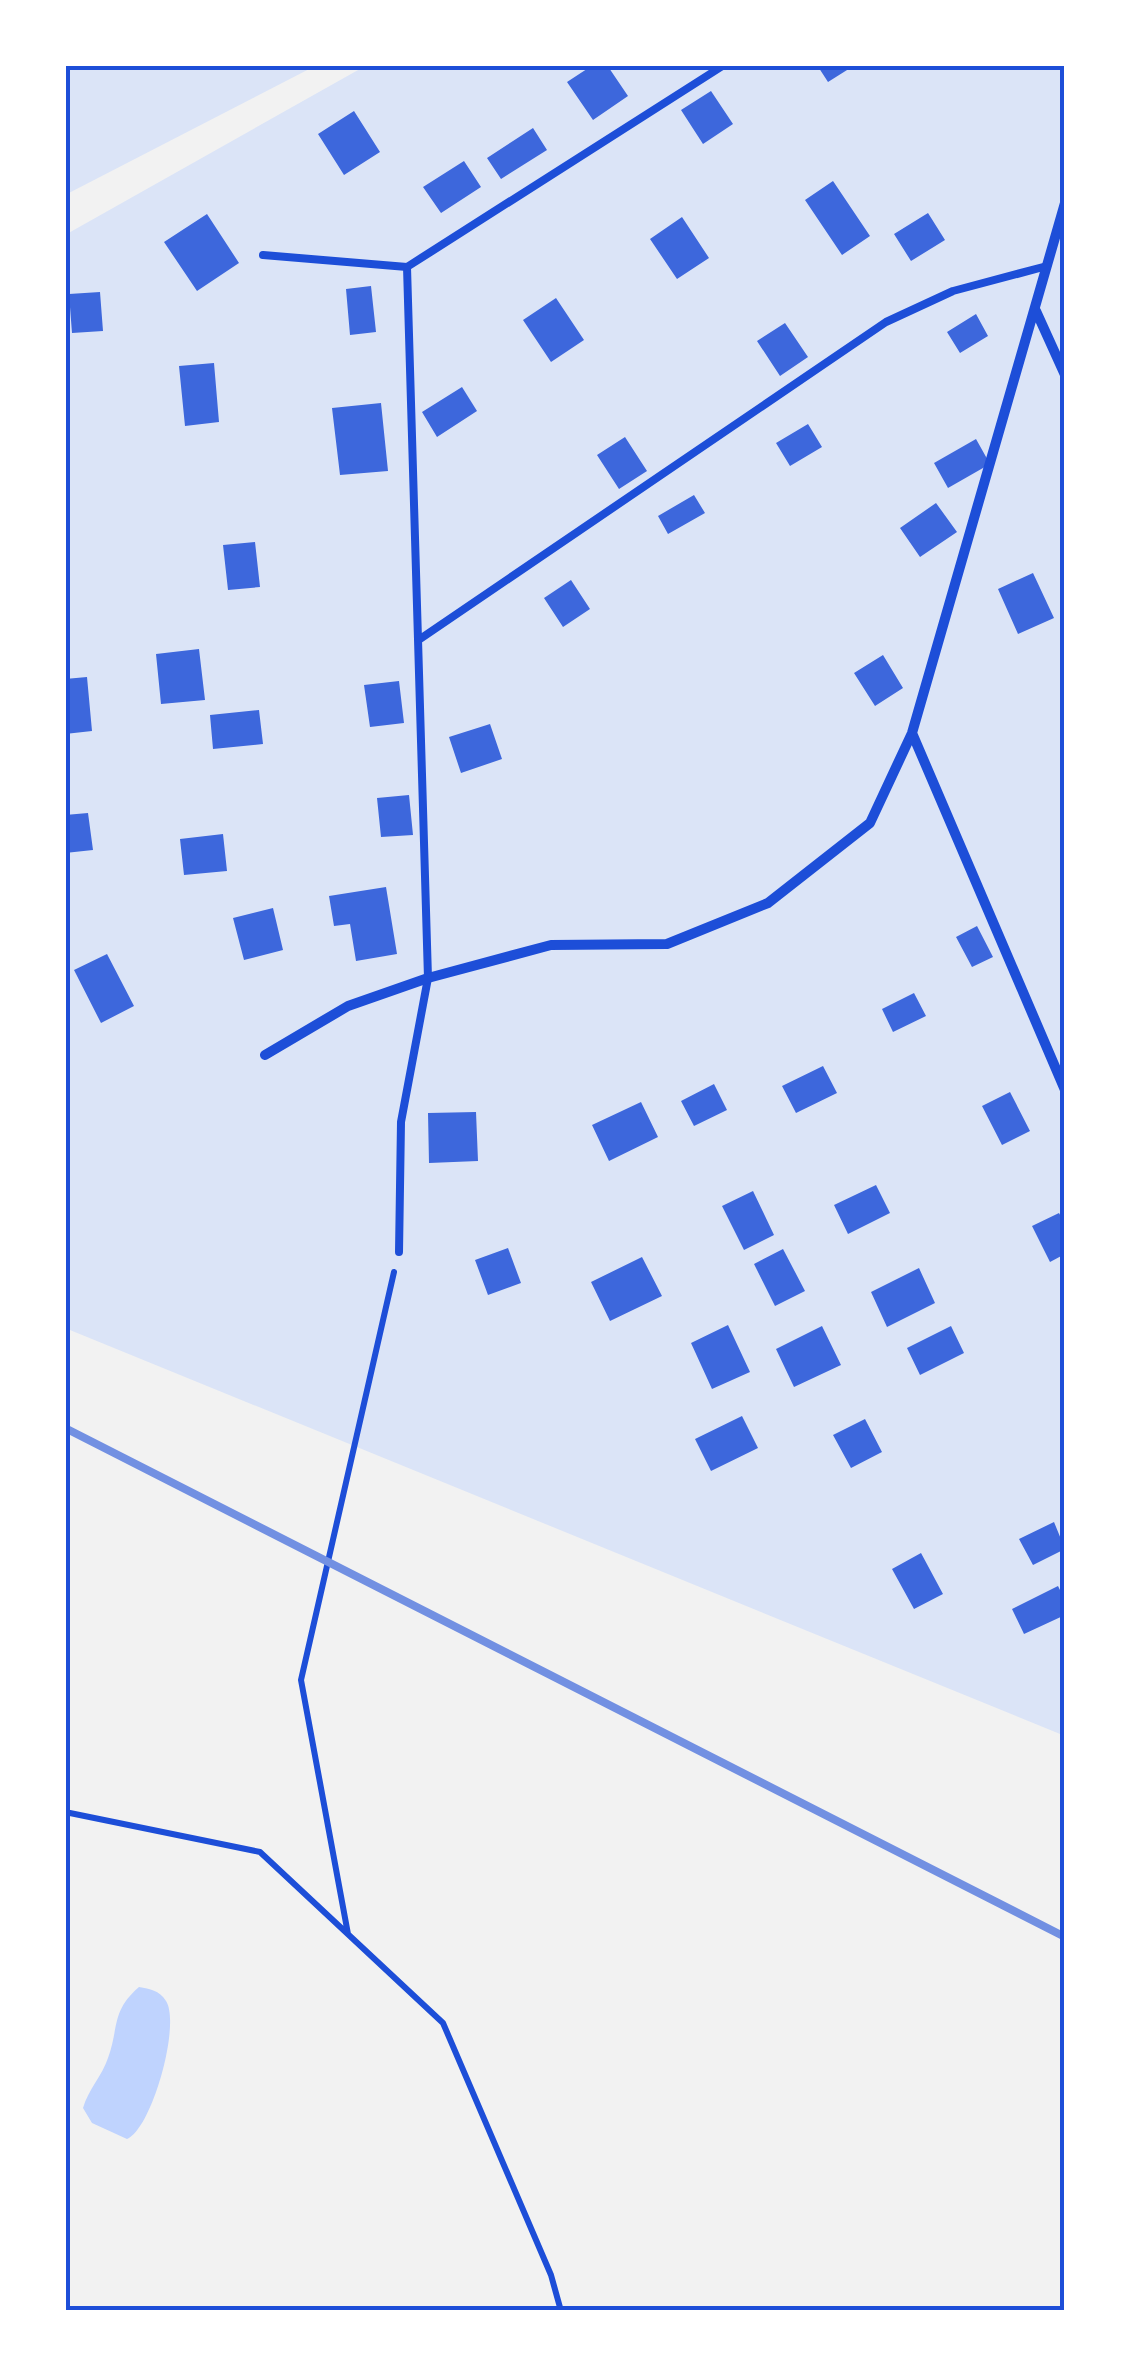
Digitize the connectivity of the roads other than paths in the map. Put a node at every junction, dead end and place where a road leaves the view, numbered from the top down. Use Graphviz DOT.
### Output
graph roads {
  1 [pos="724,65"];
  2 [pos="1065,203"];
  3 [pos="263,255"];
  4 [pos="1047,266"];
  5 [pos="407,267"];
  6 [pos="1036,311"];
  7 [pos="1065,376"];
  8 [pos="420,639"];
  9 [pos="912,733"];
  10 [pos="428,978"];
  11 [pos="266,1055"];
  12 [pos="1065,1090"];
  13 [pos="399,1252"];
  1 -- 5 [label="lane"];
  2 -- 4 [label="street"];
  3 -- 5 [label="lane"];
  4 -- 6 [label="street"];
  4 -- 8 [label="lane"];
  5 -- 8 [label="lane"];
  6 -- 7 [label="street"];
  6 -- 9 [label="street"];
  8 -- 10 [label="lane"];
  9 -- 10 [label="street"];
  9 -- 12 [label="street"];
  10 -- 11 [label="street"];
  10 -- 13 [label="lane"];
}
